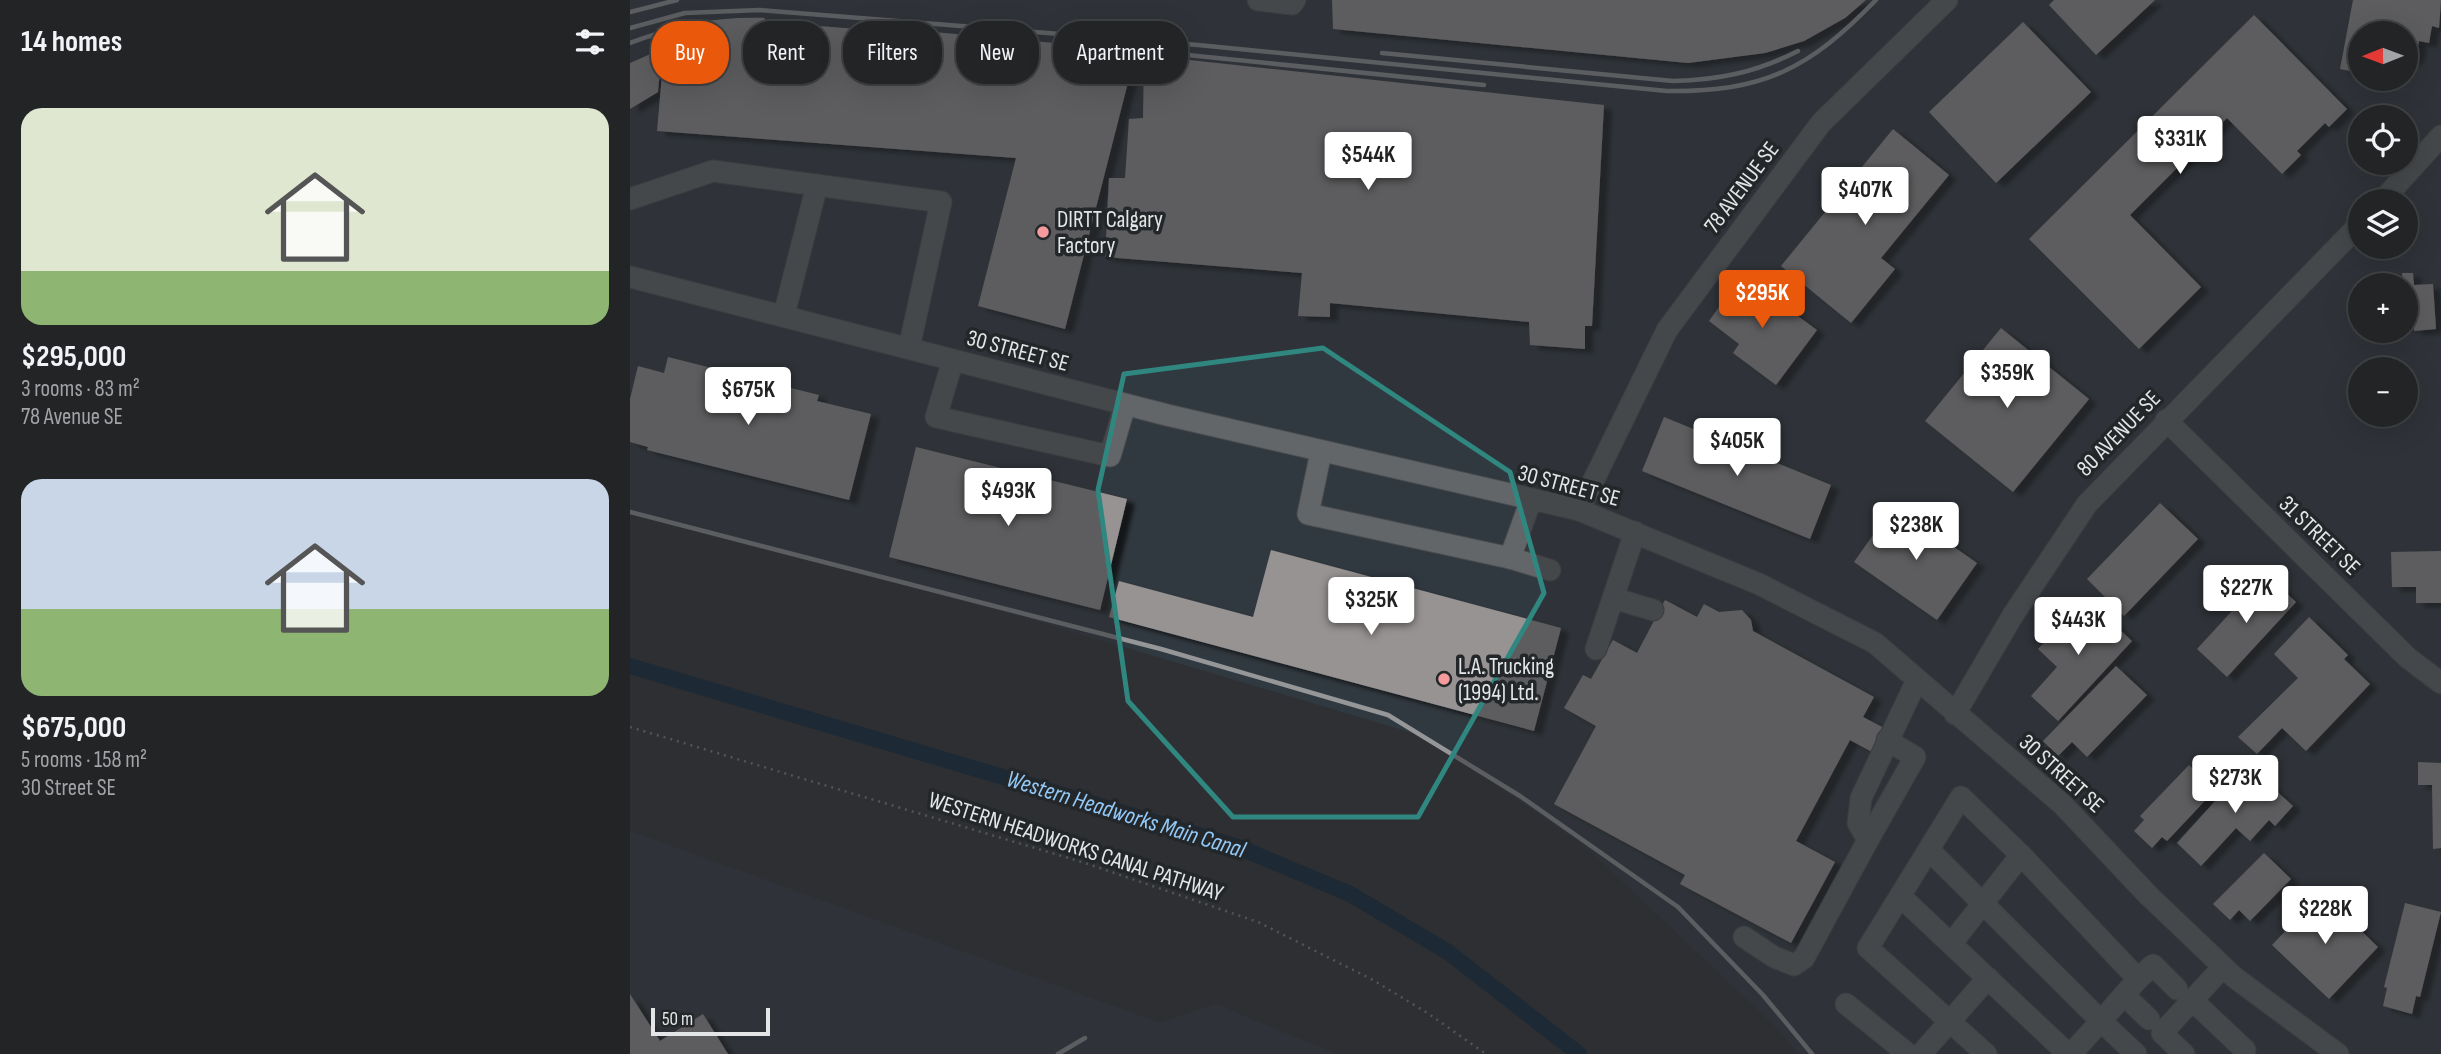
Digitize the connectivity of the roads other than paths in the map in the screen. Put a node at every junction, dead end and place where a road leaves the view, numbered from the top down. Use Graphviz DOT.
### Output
graph roads {
  1 [pos="1258,0"];
  2 [pos="1295,0"];
  3 [pos="1947,0"];
  4 [pos="2441,136"];
  5 [pos="817,185"];
  6 [pos="2393,189"];
  7 [pos="630,199"];
  8 [pos="2348,236"];
  9 [pos="630,277"];
  10 [pos="784,315"];
  11 [pos="909,348"];
  12 [pos="953,360"];
  13 [pos="1125,405"];
  14 [pos="2166,420"];
  15 [pos="1321,452"];
  16 [pos="1531,500"];
  17 [pos="1579,510"];
  18 [pos="1635,532"];
  19 [pos="1510,558"];
  20 [pos="1550,570"];
  21 [pos="1613,598"];
  22 [pos="1653,610"];
  23 [pos="1596,649"];
  24 [pos="1917,680"];
  25 [pos="2441,683"];
  26 [pos="1955,714"];
  27 [pos="1887,740"];
  28 [pos="1868,840"];
  29 [pos="1928,850"];
  30 [pos="2021,855"];
  31 [pos="1900,896"];
  32 [pos="1985,903"];
  33 [pos="1744,937"];
  34 [pos="1951,944"];
  35 [pos="2223,967"];
  36 [pos="1988,978"];
  37 [pos="2131,987"];
  38 [pos="2185,995"];
  39 [pos="1846,1003"];
  40 [pos="1949,1021"];
  41 [pos="2101,1021"];
  42 [pos="2156,1026"];
  43 [pos="2245,1050"];
  44 [pos="1908,1054"];
  45 [pos="1921,1054"];
  46 [pos="1986,1054"];
  47 [pos="2069,1054"];
  48 [pos="2136,1054"];
  49 [pos="2143,1054"];
  50 [pos="2183,1054"];
  51 [pos="2338,1054"];
  1 -- 2 [label="street"];
  3 -- 17 [label="street, 78 AVENUE SE"];
  4 -- 6 [label="street"];
  5 -- 7 [label="street"];
  5 -- 10 [label="street"];
  5 -- 11 [label="street"];
  8 -- 14 [label="street, 80 AVENUE SE"];
  9 -- 10 [label="street, 30 STREET SE"];
  10 -- 11 [label="street, 30 STREET SE"];
  11 -- 12 [label="street, 30 STREET SE"];
  12 -- 13 [label="street, 30 STREET SE"];
  12 -- 13 [label="street"];
  13 -- 15 [label="street, 30 STREET SE"];
  14 -- 25 [label="street, 31 STREET SE"];
  14 -- 26 [label="street, 80 AVENUE SE"];
  15 -- 16 [label="street, 30 STREET SE"];
  15 -- 19 [label="street"];
  16 -- 17 [label="street, 30 STREET SE"];
  16 -- 19 [label="street"];
  17 -- 18 [label="street, 30 STREET SE"];
  18 -- 21 [label="street"];
  18 -- 24 [label="street, 30 STREET SE"];
  19 -- 20 [label="street"];
  21 -- 22 [label="street"];
  21 -- 23 [label="street"];
  24 -- 26 [label="street, 30 STREET SE"];
  24 -- 27 [label="street"];
  26 -- 35 [label="street, 30 STREET SE"];
  27 -- 28 [label="street"];
  27 -- 28 [label="street"];
  28 -- 33 [label="street"];
  29 -- 30 [label="street"];
  29 -- 31 [label="street"];
  29 -- 32 [label="street"];
  30 -- 32 [label="street"];
  30 -- 37 [label="street"];
  31 -- 34 [label="street"];
  31 -- 40 [label="street"];
  32 -- 34 [label="street"];
  32 -- 41 [label="street"];
  34 -- 36 [label="street"];
  35 -- 38 [label="street"];
  35 -- 51 [label="street, 30 STREET SE"];
  36 -- 40 [label="street"];
  36 -- 47 [label="street"];
  37 -- 38 [label="street"];
  37 -- 41 [label="street"];
  37 -- 42 [label="street"];
  38 -- 42 [label="street"];
  38 -- 43 [label="street"];
  39 -- 44 [label="street"];
  40 -- 45 [label="street"];
  40 -- 46 [label="street"];
  41 -- 47 [label="street"];
  41 -- 48 [label="street"];
  42 -- 49 [label="street"];
  42 -- 50 [label="street"];
}
